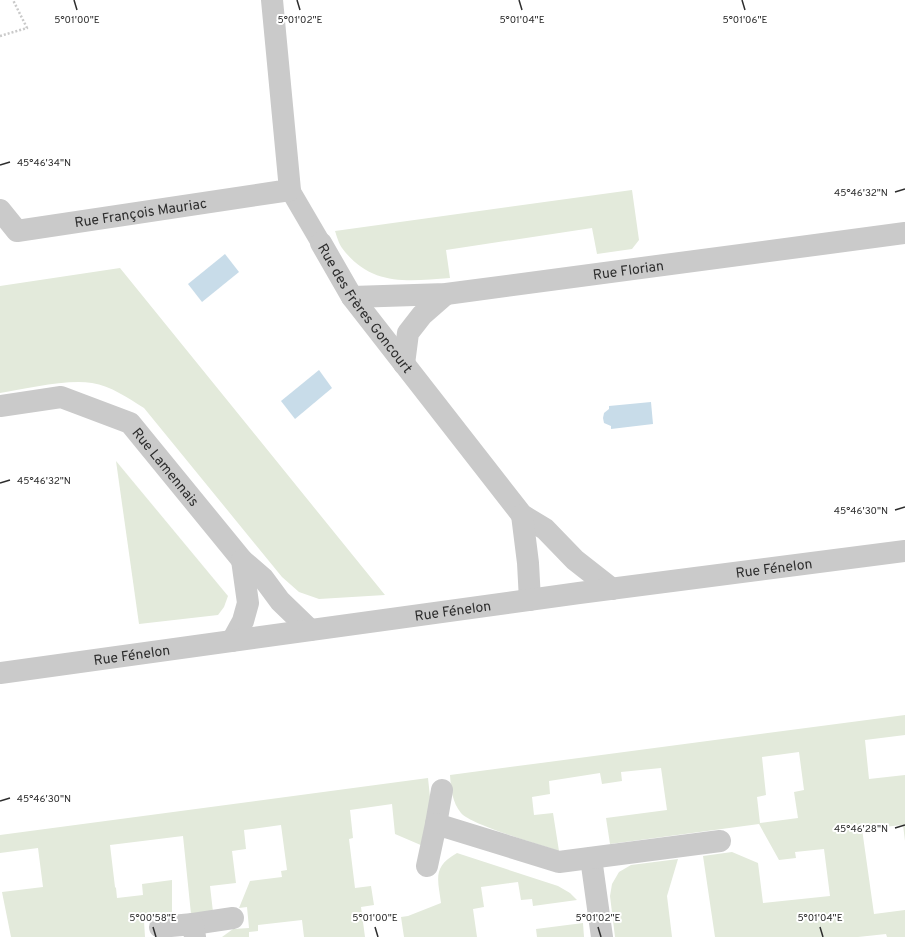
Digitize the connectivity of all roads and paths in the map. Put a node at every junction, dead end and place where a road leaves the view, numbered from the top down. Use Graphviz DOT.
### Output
graph roads {
  1 [pos="13,0"];
  2 [pos="272,0"];
  3 [pos="0,36"];
  4 [pos="290,190"];
  5 [pos="0,210"];
  6 [pos="905,233"];
  7 [pos="321,243"];
  8 [pos="446,294"];
  9 [pos="352,297"];
  10 [pos="404,364"];
  11 [pos="0,406"];
  12 [pos="522,515"];
  13 [pos="905,550"];
  14 [pos="242,560"];
  15 [pos="612,589"];
  16 [pos="530,600"];
  17 [pos="310,630"];
  18 [pos="232,641"];
  19 [pos="0,673"];
  20 [pos="442,790"];
  21 [pos="436,824"];
  22 [pos="720,840"];
  23 [pos="591,858"];
  24 [pos="427,866"];
  25 [pos="233,918"];
  26 [pos="160,927"];
  27 [pos="194,930"];
  28 [pos="602,937"];
  1 -- 3 [label="path"];
  2 -- 4 [label="street, Rue des Frères Goncourt"];
  4 -- 5 [label="street, Rue François Mauriac"];
  4 -- 7 [label="street, Rue des Frères Goncourt"];
  6 -- 8 [label="street, Rue Florian"];
  7 -- 9 [label="street, Rue des Frères Goncourt"];
  8 -- 9 [label="street, Rue Florian"];
  8 -- 10 [label="street"];
  9 -- 10 [label="street, Rue des Frères Goncourt"];
  10 -- 12 [label="street, Rue des Frères Goncourt"];
  11 -- 14 [label="street, Rue Lamennais"];
  12 -- 15 [label="street"];
  12 -- 16 [label="street"];
  13 -- 15 [label="street, Rue Fénelon"];
  14 -- 17 [label="street, Rue Lamennais"];
  14 -- 18 [label="street"];
  15 -- 16 [label="street, Rue Fénelon"];
  16 -- 17 [label="street, Rue Fénelon"];
  17 -- 18 [label="street, Rue Fénelon"];
  18 -- 19 [label="street, Rue Fénelon"];
  20 -- 21 [label="street"];
  21 -- 23 [label="street"];
  21 -- 24 [label="street"];
  22 -- 23 [label="street"];
  23 -- 28 [label="street"];
  25 -- 27 [label="street"];
  26 -- 27 [label="street"];
}
